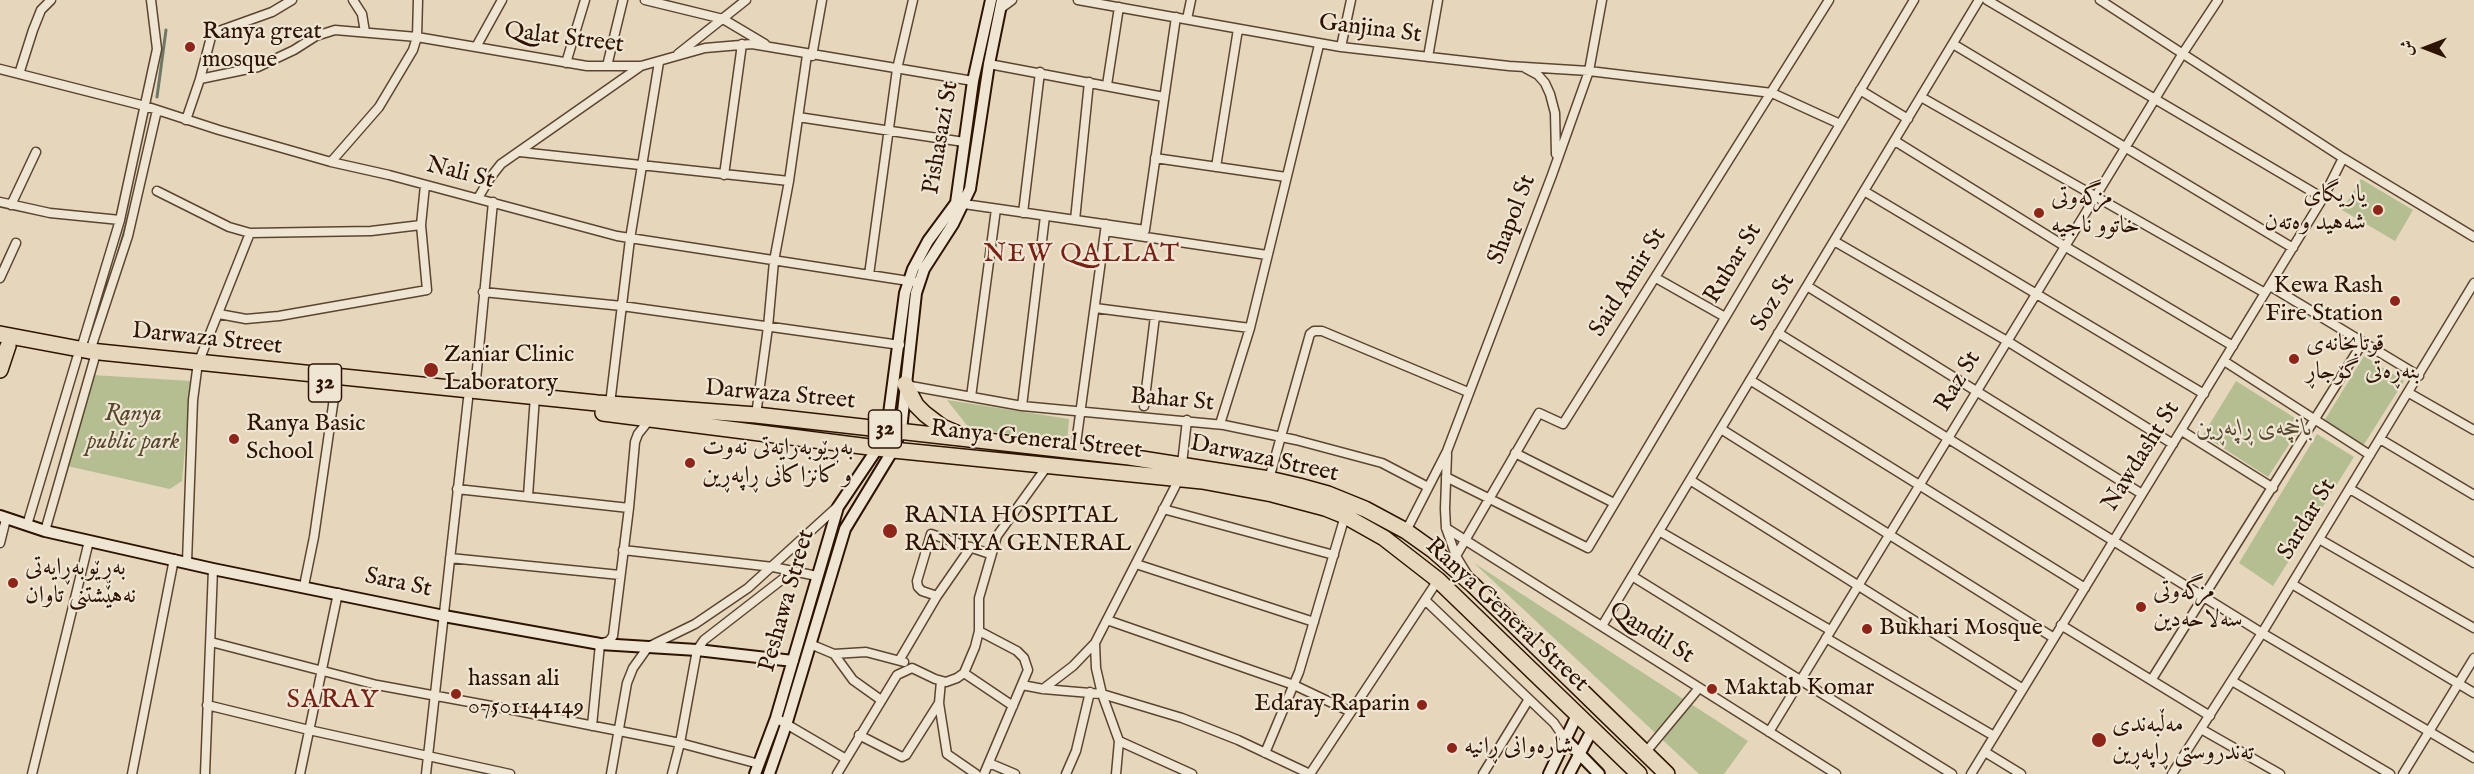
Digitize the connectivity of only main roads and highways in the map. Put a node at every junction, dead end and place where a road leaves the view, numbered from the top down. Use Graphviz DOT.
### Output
graph roads {
  1 [pos="991,0"];
  2 [pos="1001,5"];
  3 [pos="960,204"];
  4 [pos="914,282"];
  5 [pos="3,341"];
  6 [pos="198,366"];
  7 [pos="0,370"];
  8 [pos="905,384"];
  9 [pos="471,394"];
  10 [pos="535,401"];
  11 [pos="894,430"];
  12 [pos="973,439"];
  13 [pos="885,449"];
  14 [pos="1180,471"];
  15 [pos="3,518"];
  16 [pos="793,661"];
  17 [pos="1578,713"];
  18 [pos="1593,728"];
  19 [pos="1564,739"];
  20 [pos="1579,754"];
  21 [pos="757,769"];
  22 [pos="768,774"];
  23 [pos="1549,774"];
  24 [pos="1569,774"];
  25 [pos="1599,774"];
  26 [pos="1640,774"];
  27 [pos="1667,774"];
  1 -- 3 [label="main road, Pishasazi St"];
  2 -- 3 [label="main road, Pishasazi St"];
  3 -- 4 [label="main road, Pishasazi St"];
  4 -- 8 [label="main road, Pishasazi St"];
  4 -- 11 [label="main road, Pishasazi St"];
  5 -- 6 [label="highway, Ranya General Street / 32"];
  5 -- 7 [label="highway"];
  6 -- 9 [label="highway, Darwaza Street / 32"];
  6 -- 9 [label="highway, Ranya General Street / 32"];
  8 -- 11 [label="main road, Pishasazi St"];
  8 -- 12 [label="highway"];
  9 -- 10 [label="highway, Ranya General Street / 32"];
  10 -- 11 [label="highway, Darwaza Street / 32"];
  10 -- 13 [label="highway, Ranya General Street / 32"];
  11 -- 12 [label="highway, Darwaza Street / 32"];
  11 -- 13 [label="main road, Pishasazi St"];
  12 -- 14 [label="highway, Darwaza Street / 32"];
  13 -- 14 [label="highway, Ranya General Street / 32"];
  13 -- 16 [label="main road, Peshawa Street"];
  13 -- 22 [label="main road, Peshawa Street"];
  14 -- 17 [label="highway, Ranya General Street / 32"];
  14 -- 27 [label="highway, Darwaza Street / 32"];
  15 -- 16 [label="main road, Sara St"];
  16 -- 21 [label="main road, Peshawa Street"];
  17 -- 18 [label="highway, Ranya General Street / 32"];
  17 -- 19 [label="main road"];
  18 -- 20 [label="main road"];
  18 -- 26 [label="highway, 32"];
  19 -- 20 [label="main road"];
  19 -- 23 [label="main road"];
  20 -- 24 [label="main road"];
  20 -- 25 [label="main road"];
}
